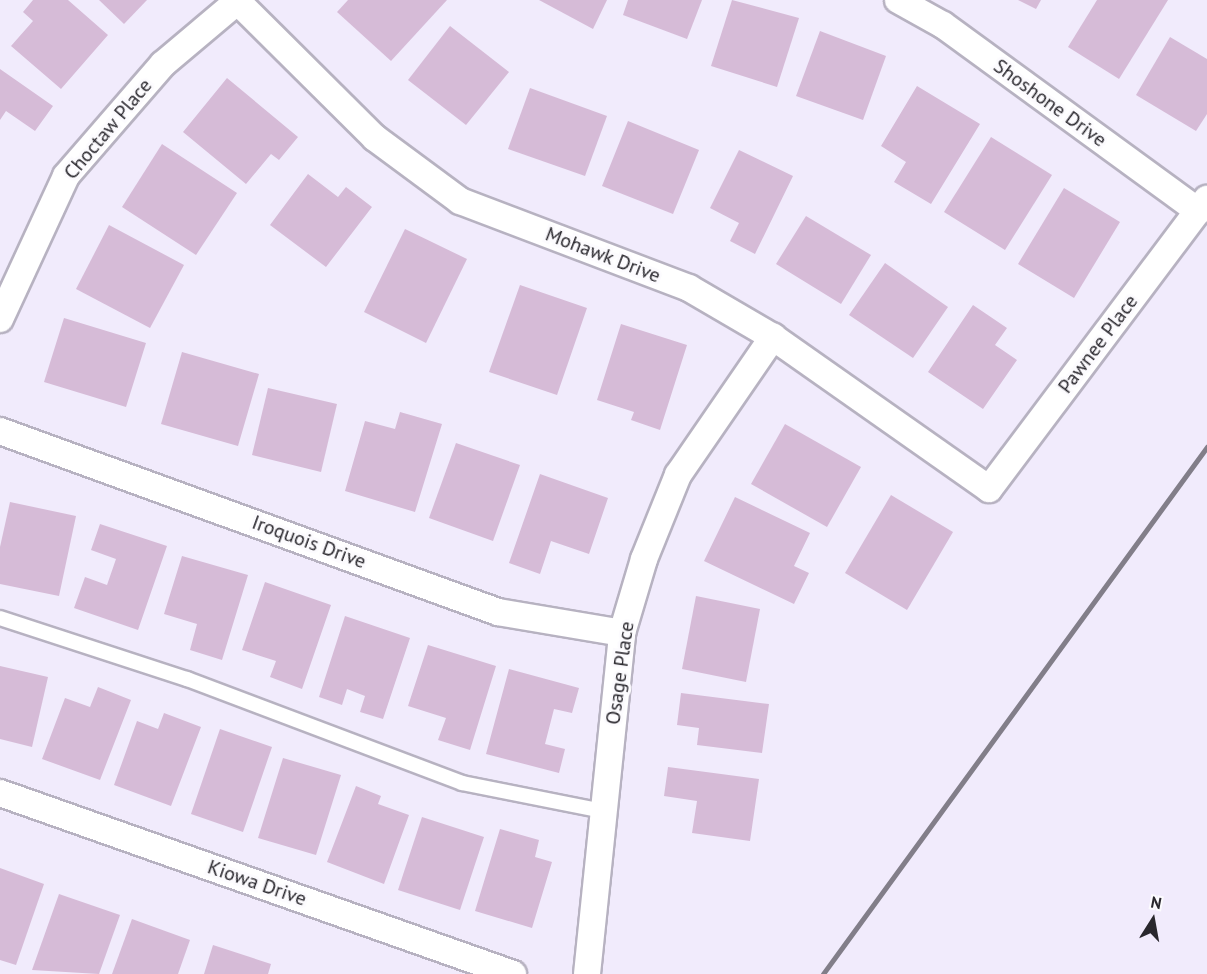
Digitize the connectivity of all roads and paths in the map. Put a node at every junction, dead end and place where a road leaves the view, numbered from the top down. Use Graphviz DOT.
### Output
graph roads {
  1 [pos="898,0"];
  2 [pos="238,1"];
  3 [pos="1203,205"];
  4 [pos="0,319"];
  5 [pos="773,337"];
  6 [pos="0,431"];
  7 [pos="989,489"];
  8 [pos="0,618"];
  9 [pos="622,633"];
  10 [pos="0,793"];
  11 [pos="604,811"];
  12 [pos="513,974"];
  13 [pos="587,974"];
  1 -- 3 [label="street, Shoshone Drive"];
  2 -- 4 [label="street, Choctaw Place"];
  2 -- 5 [label="street, Mohawk Drive"];
  3 -- 7 [label="street, Pawnee Place"];
  5 -- 7 [label="street, Mohawk Drive"];
  5 -- 9 [label="street, Osage Place"];
  6 -- 9 [label="street, Iroquois Drive"];
  8 -- 11 [label="lane"];
  9 -- 11 [label="street, Osage Place"];
  10 -- 12 [label="street, Kiowa Drive"];
  11 -- 13 [label="street, Osage Place"];
}
